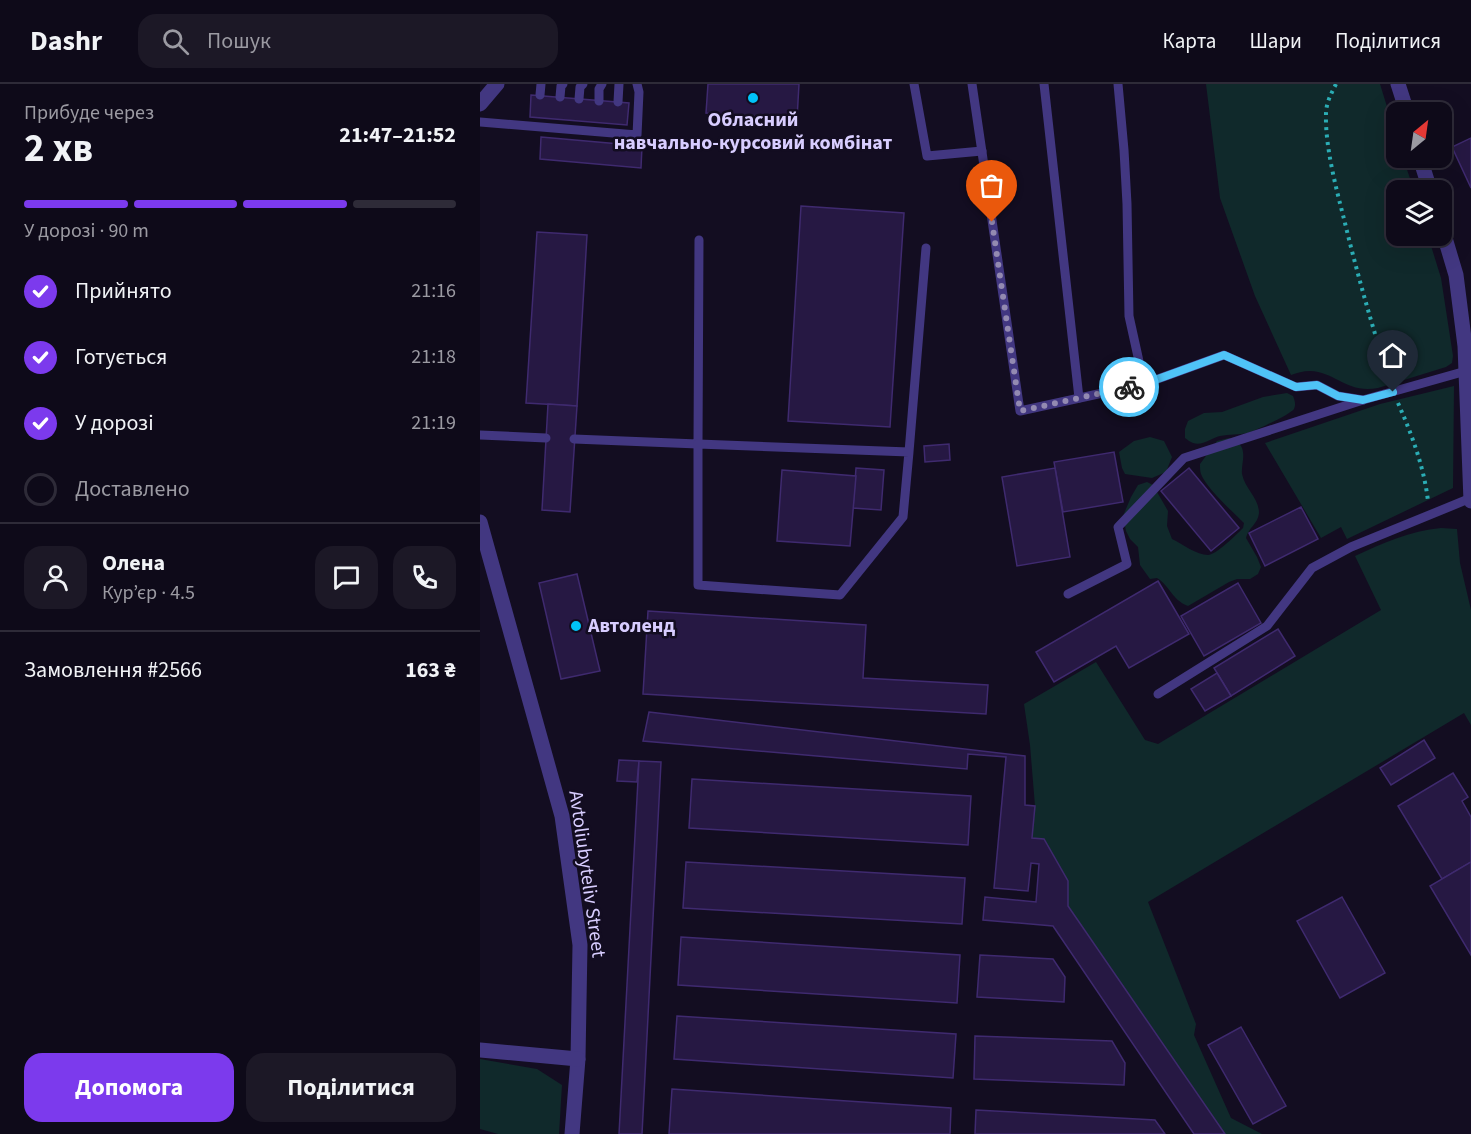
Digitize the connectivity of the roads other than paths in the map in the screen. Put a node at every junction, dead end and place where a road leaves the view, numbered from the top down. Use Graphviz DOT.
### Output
graph roads {
  1 [pos="497,84"];
  2 [pos="541,84"];
  3 [pos="563,84"];
  4 [pos="583,84"];
  5 [pos="602,84"];
  6 [pos="619,84"];
  7 [pos="637,84"];
  8 [pos="914,84"];
  9 [pos="972,84"];
  10 [pos="1044,84"];
  11 [pos="1118,84"];
  12 [pos="1398,84"];
  13 [pos="540,95"];
  14 [pos="560,97"];
  15 [pos="579,99"];
  16 [pos="598,100"];
  17 [pos="618,102"];
  18 [pos="1404,102"];
  19 [pos="480,104"];
  20 [pos="480,122"];
  21 [pos="982,151"];
  22 [pos="699,240"];
  23 [pos="1447,246"];
  24 [pos="926,248"];
  25 [pos="1468,347"];
  26 [pos="1466,371"];
  27 [pos="1144,384"];
  28 [pos="1079,398"];
  29 [pos="1363,400"];
  30 [pos="480,435"];
  31 [pos="546,438"];
  32 [pos="574,439"];
  33 [pos="698,444"];
  34 [pos="909,452"];
  35 [pos="1471,499"];
  36 [pos="480,522"];
  37 [pos="1068,594"];
  38 [pos="1158,694"];
  39 [pos="480,1050"];
  40 [pos="578,1059"];
  41 [pos="572,1134"];
  1 -- 19 [label="street"];
  2 -- 13 [label="lane"];
  3 -- 14 [label="lane"];
  4 -- 15 [label="lane"];
  5 -- 16 [label="lane"];
  6 -- 17 [label="lane"];
  7 -- 20 [label="lane"];
  8 -- 21 [label="lane"];
  9 -- 21 [label="lane"];
  10 -- 28 [label="lane"];
  11 -- 27 [label="lane"];
  12 -- 18 [label="street"];
  21 -- 28 [label="lane"];
  22 -- 33 [label="lane"];
  23 -- 25 [label="street"];
  24 -- 34 [label="lane"];
  25 -- 26 [label="street"];
  26 -- 29 [label="lane"];
  26 -- 35 [label="street"];
  27 -- 28 [label="lane"];
  27 -- 29 [label="lane"];
  29 -- 37 [label="lane"];
  30 -- 31 [label="lane"];
  32 -- 33 [label="lane"];
  33 -- 34 [label="lane"];
  33 -- 34 [label="lane"];
  35 -- 38 [label="lane"];
  36 -- 40 [label="street, Avtoliubyteliv Street"];
  39 -- 40 [label="street"];
  40 -- 41 [label="street, Avtoliubyteliv Street"];
}
